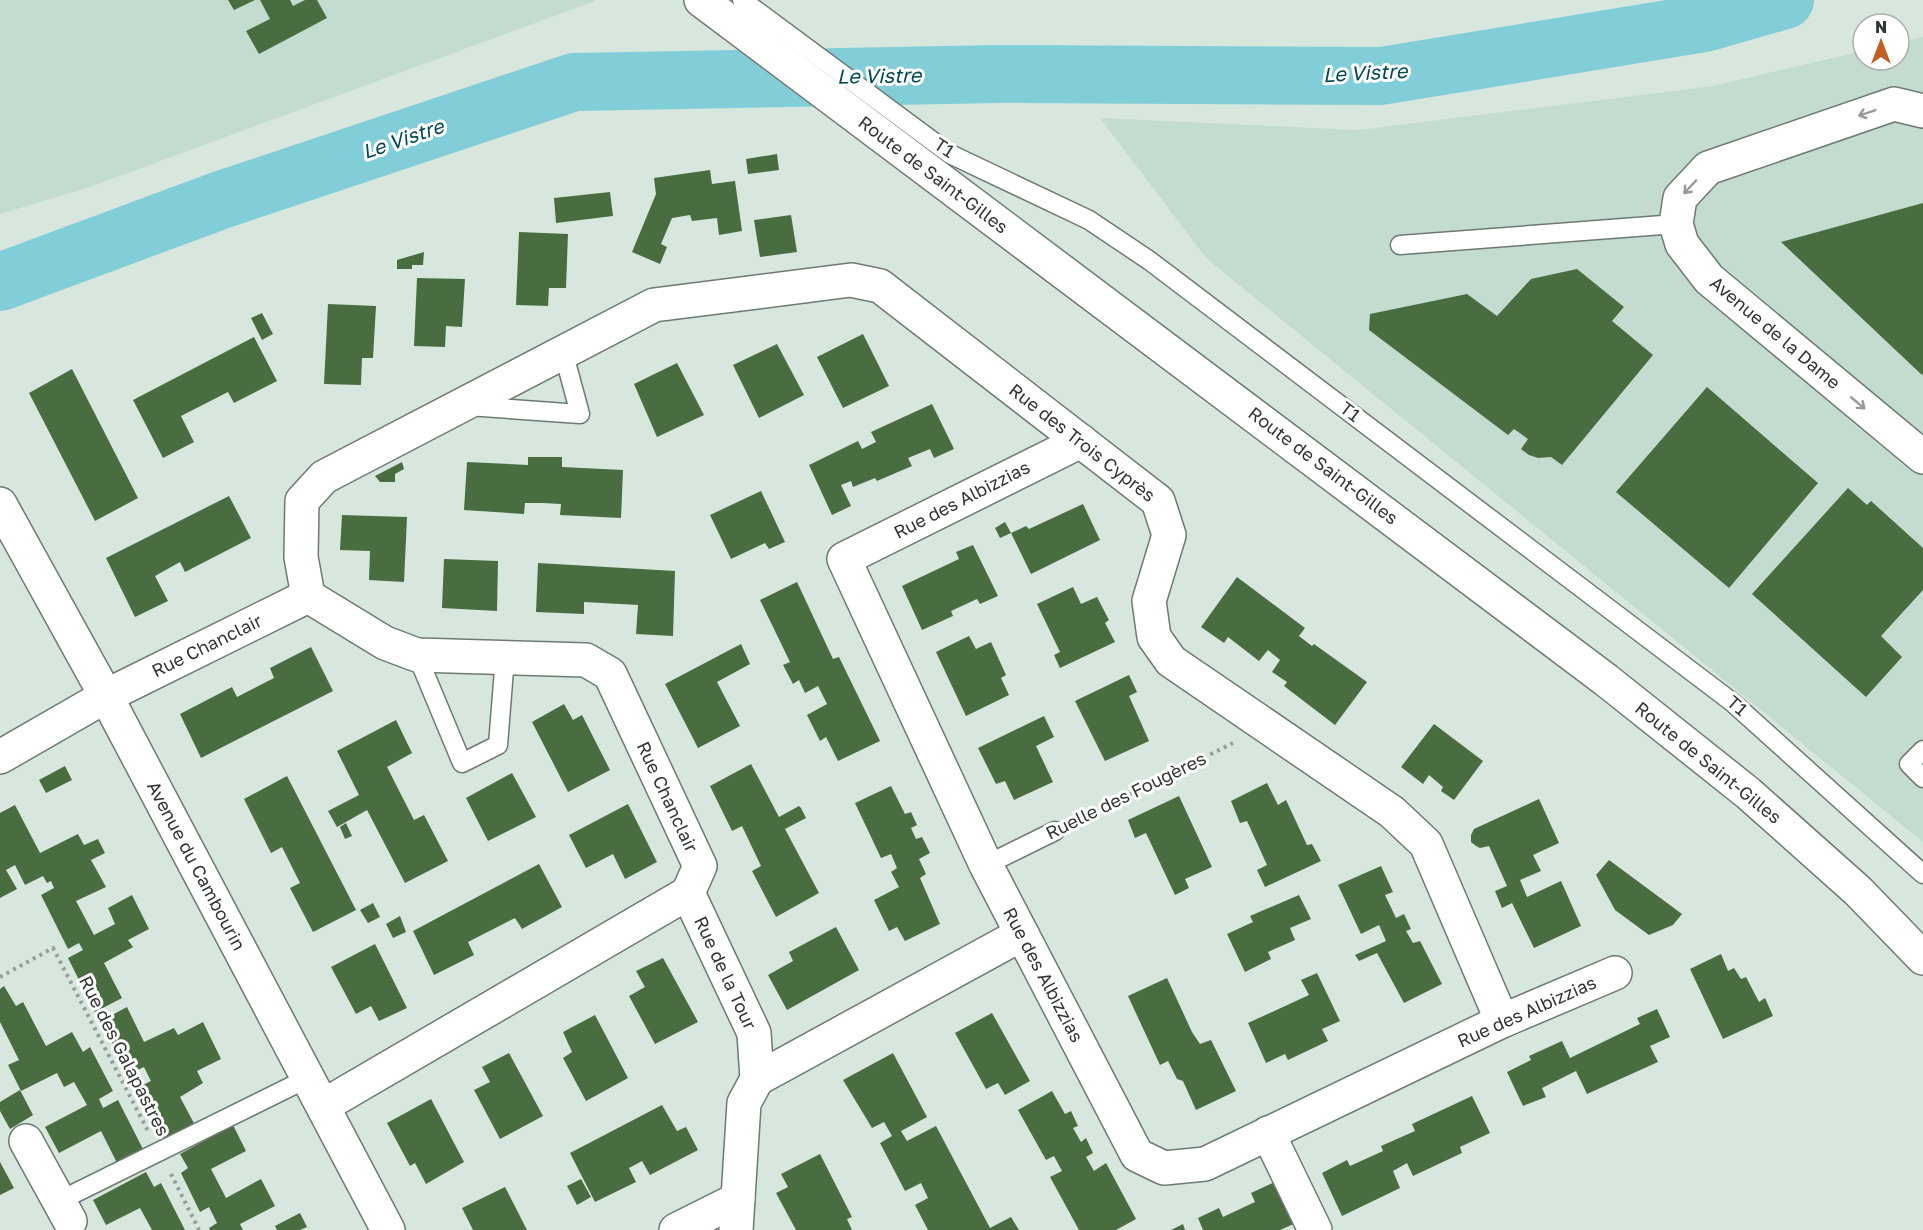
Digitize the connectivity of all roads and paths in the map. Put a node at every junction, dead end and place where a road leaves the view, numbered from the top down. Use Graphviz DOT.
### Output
graph roads {
  1 [pos="701,0"];
  2 [pos="748,15"];
  3 [pos="1923,111"];
  4 [pos="941,164"];
  5 [pos="1676,224"];
  6 [pos="1400,245"];
  7 [pos="563,351"];
  8 [pos="464,405"];
  9 [pos="1081,441"];
  10 [pos="1923,457"];
  11 [pos="0,504"];
  12 [pos="308,596"];
  13 [pos="417,654"];
  14 [pos="505,657"];
  15 [pos="106,696"];
  16 [pos="1266,726"];
  17 [pos="1923,750"];
  18 [pos="0,757"];
  19 [pos="1923,778"];
  20 [pos="1055,831"];
  21 [pos="986,865"];
  22 [pos="1923,874"];
  23 [pos="688,893"];
  24 [pos="1022,934"];
  25 [pos="1923,958"];
  26 [pos="1615,973"];
  27 [pos="0,977"];
  28 [pos="1502,1022"];
  29 [pos="757,1079"];
  30 [pos="315,1092"];
  31 [pos="1268,1133"];
  32 [pos="26,1141"];
  33 [pos="159,1152"];
  34 [pos="737,1214"];
  35 [pos="63,1220"];
  36 [pos="200,1230"];
  37 [pos="388,1230"];
  38 [pos="676,1230"];
  39 [pos="1315,1230"];
  1 -- 2 [label="street, Route de Saint-Gilles"];
  2 -- 4 [label="street, Route de Saint-Gilles"];
  3 -- 5 [label="street, one-way"];
  4 -- 22 [label="lane, T1 / T1"];
  4 -- 25 [label="street, Route de Saint-Gilles"];
  5 -- 6 [label="lane"];
  5 -- 10 [label="street, Avenue de la Dame, one-way"];
  7 -- 8 [label="street"];
  7 -- 8 [label="lane"];
  7 -- 9 [label="street, Rue des Trois Cyprès"];
  8 -- 12 [label="street"];
  9 -- 16 [label="street, Rue des Trois Cyprès"];
  9 -- 21 [label="street, Rue des Albizzias"];
  11 -- 15 [label="street, Avenue du Cambourin"];
  12 -- 13 [label="street, Rue Chanclair"];
  12 -- 15 [label="street, Rue Chanclair"];
  13 -- 14 [label="street, Rue Chanclair"];
  13 -- 14 [label="lane"];
  14 -- 23 [label="street, Rue Chanclair"];
  15 -- 18 [label="street, Rue Chanclair"];
  15 -- 30 [label="street, Avenue du Cambourin"];
  16 -- 20 [label="path, Ruelle des Fougères"];
  16 -- 28 [label="street, Rue des Trois Cyprès"];
  17 -- 19 [label="lane"];
  20 -- 21 [label="lane, Ruelle des Fougères"];
  21 -- 24 [label="street, Rue des Albizzias"];
  23 -- 29 [label="street, Rue de la Tour"];
  23 -- 30 [label="street"];
  24 -- 29 [label="street"];
  24 -- 31 [label="street, Rue des Albizzias"];
  26 -- 28 [label="street, Rue des Albizzias"];
  27 -- 33 [label="path, Rue des Galapastres"];
  28 -- 31 [label="street, Rue des Albizzias"];
  29 -- 34 [label="street"];
  30 -- 33 [label="lane"];
  30 -- 37 [label="street, Avenue du Cambourin"];
  31 -- 39 [label="street"];
  32 -- 35 [label="street"];
  33 -- 35 [label="lane"];
  33 -- 36 [label="path, Rue des Galapastres"];
  34 -- 38 [label="street"];
}
